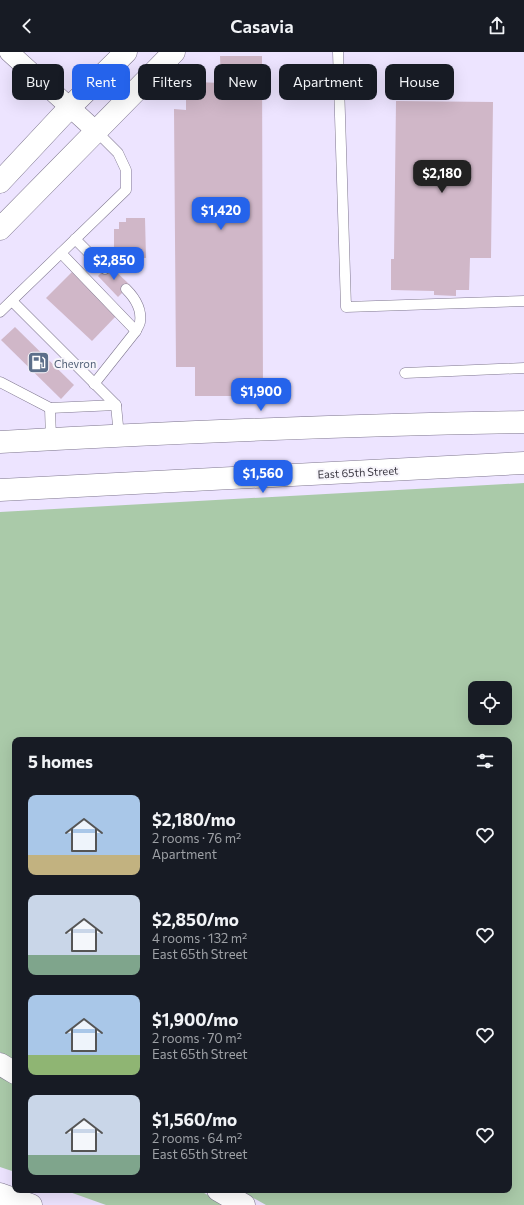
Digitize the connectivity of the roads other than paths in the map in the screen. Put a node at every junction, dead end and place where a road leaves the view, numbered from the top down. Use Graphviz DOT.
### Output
graph roads {
  1 [pos="9,52"];
  2 [pos="126,52"];
  3 [pos="174,52"];
  4 [pos="338,52"];
  5 [pos="71,106"];
  6 [pos="96,131"];
  7 [pos="0,182"];
  8 [pos="0,229"];
  9 [pos="75,239"];
  10 [pos="61,253"];
  11 [pos="105,268"];
  12 [pos="126,289"];
  13 [pos="12,301"];
  14 [pos="524,301"];
  15 [pos="0,312"];
  16 [pos="136,330"];
  17 [pos="524,368"];
  18 [pos="405,373"];
  19 [pos="0,382"];
  20 [pos="94,384"];
  21 [pos="116,405"];
  22 [pos="50,408"];
  23 [pos="524,422"];
  24 [pos="119,436"];
  25 [pos="51,439"];
  26 [pos="0,442"];
  27 [pos="524,463"];
  28 [pos="0,490"];
  29 [pos="0,1064"];
  30 [pos="12,1071"];
  31 [pos="223,1193"];
  32 [pos="0,1194"];
  33 [pos="32,1205"];
  34 [pos="244,1205"];
  1 -- 5 [label="street"];
  2 -- 5 [label="main road"];
  3 -- 6 [label="main road"];
  4 -- 14 [label="lane"];
  5 -- 6 [label="street"];
  5 -- 7 [label="main road"];
  6 -- 8 [label="main road"];
  6 -- 9 [label="lane"];
  9 -- 10 [label="lane"];
  9 -- 11 [label="lane"];
  10 -- 13 [label="lane"];
  10 -- 16 [label="lane"];
  12 -- 16 [label="lane"];
  13 -- 15 [label="lane"];
  13 -- 20 [label="lane"];
  16 -- 20 [label="lane"];
  17 -- 18 [label="lane"];
  19 -- 22 [label="lane"];
  20 -- 21 [label="lane"];
  21 -- 22 [label="lane"];
  21 -- 24 [label="lane"];
  22 -- 25 [label="lane"];
  23 -- 24 [label="main road"];
  24 -- 25 [label="main road"];
  25 -- 26 [label="main road"];
  27 -- 28 [label="main road, East 65th Street"];
  29 -- 30 [label="main road"];
  31 -- 34 [label="main road"];
  32 -- 33 [label="main road"];
}
